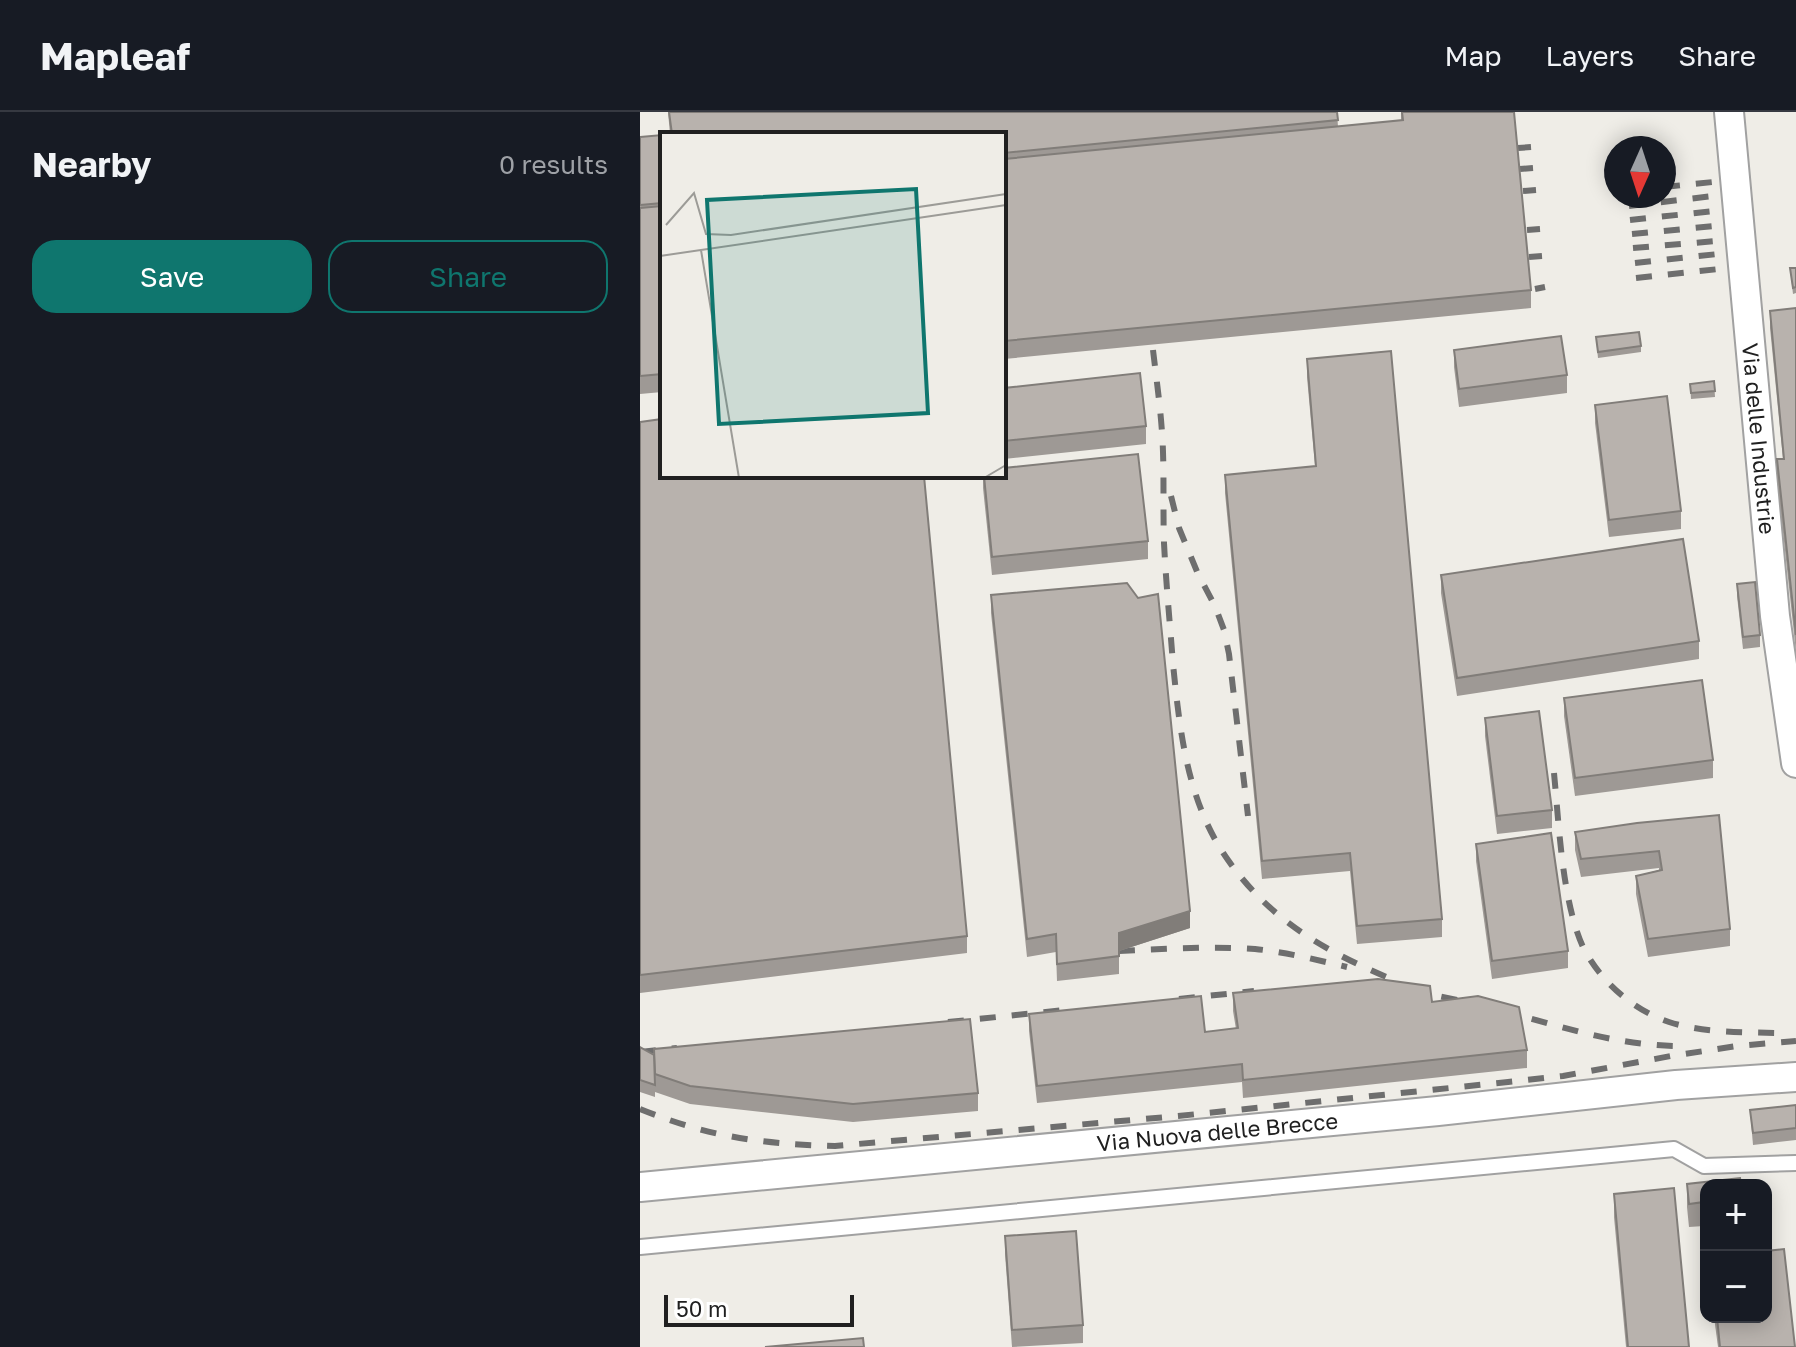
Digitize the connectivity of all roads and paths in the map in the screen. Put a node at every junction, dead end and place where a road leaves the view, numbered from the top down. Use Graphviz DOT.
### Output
graph roads {
  1 [pos="1729,112"];
  2 [pos="1796,763"];
  3 [pos="1796,1077"];
  4 [pos="1796,1163"];
  5 [pos="640,1187"];
  6 [pos="640,1247"];
  1 -- 2 [label="street, Via delle Industrie"];
  3 -- 5 [label="street, Via Nuova delle Brecce"];
  4 -- 6 [label="lane"];
}
